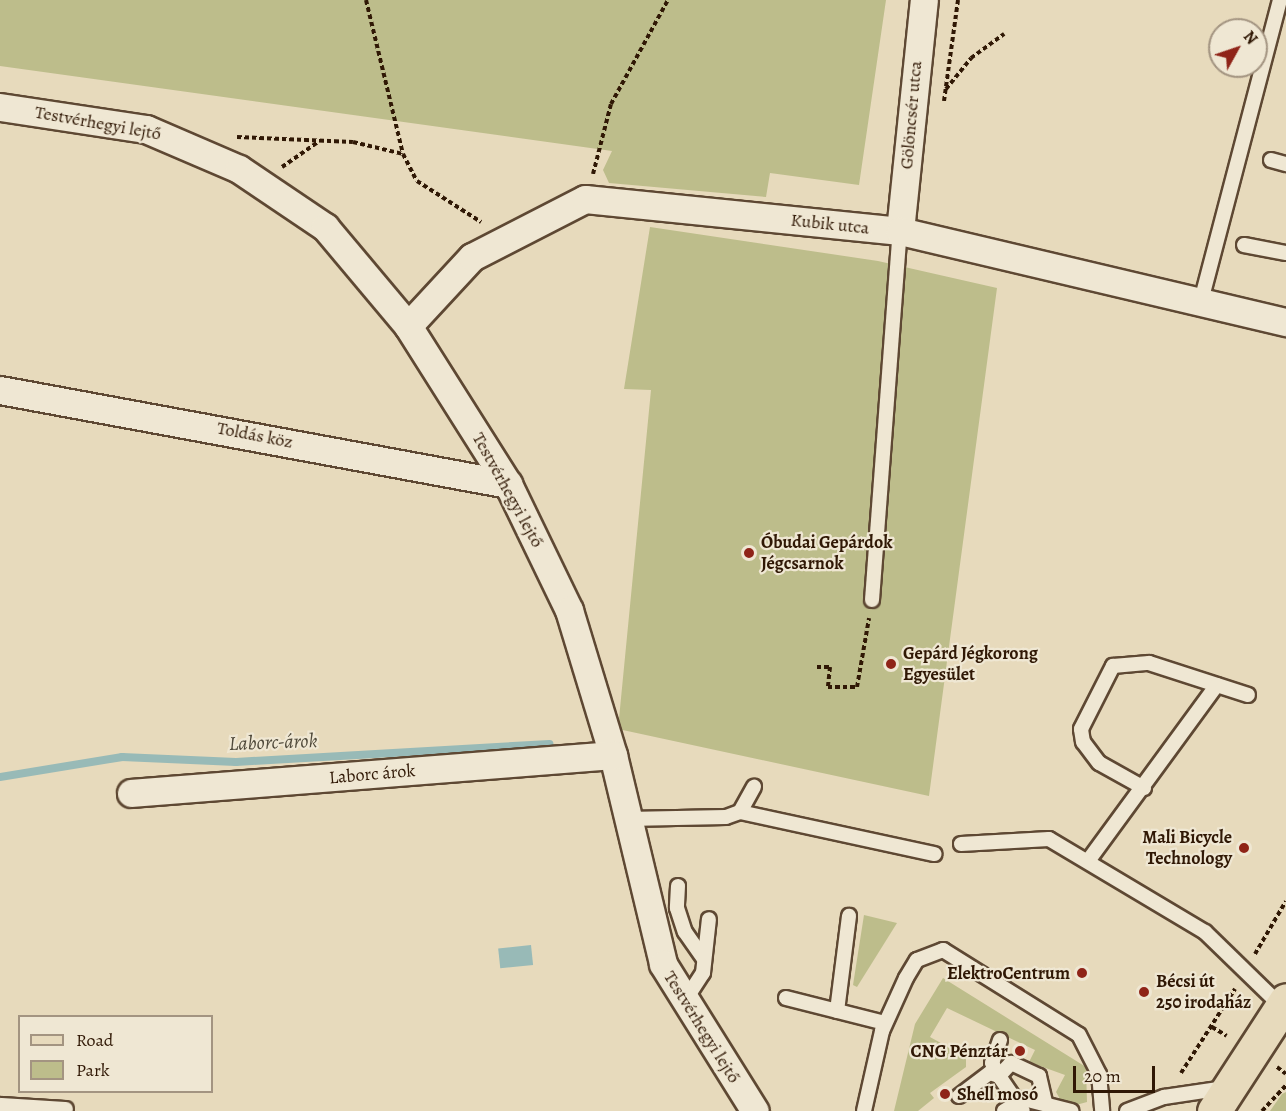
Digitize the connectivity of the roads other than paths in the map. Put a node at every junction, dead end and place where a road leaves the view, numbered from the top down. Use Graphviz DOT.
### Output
graph roads {
  1 [pos="924,0"];
  2 [pos="1280,0"];
  3 [pos="0,108"];
  4 [pos="1270,160"];
  5 [pos="1286,164"];
  6 [pos="900,231"];
  7 [pos="1244,245"];
  8 [pos="1286,253"];
  9 [pos="1201,302"];
  10 [pos="1286,322"];
  11 [pos="408,326"];
  12 [pos="0,390"];
  13 [pos="508,484"];
  14 [pos="872,600"];
  15 [pos="1217,685"];
  16 [pos="1248,695"];
  17 [pos="613,755"];
  18 [pos="754,787"];
  19 [pos="1144,788"];
  20 [pos="131,793"];
  21 [pos="740,812"];
  22 [pos="627,819"];
  23 [pos="961,844"];
  24 [pos="935,854"];
  25 [pos="1088,861"];
  26 [pos="678,885"];
  27 [pos="849,916"];
  28 [pos="709,919"];
  29 [pos="704,959"];
  30 [pos="786,998"];
  31 [pos="684,1002"];
  32 [pos="837,1011"];
  33 [pos="1281,1016"];
  34 [pos="885,1023"];
  35 [pos="1000,1040"];
  36 [pos="999,1076"];
  37 [pos="959,1096"];
  38 [pos="1222,1099"];
  39 [pos="1045,1103"];
  40 [pos="0,1105"];
  41 [pos="1019,1106"];
  42 [pos="66,1109"];
  43 [pos="755,1111"];
  44 [pos="864,1111"];
  45 [pos="1004,1111"];
  46 [pos="1071,1111"];
  47 [pos="1102,1111"];
  48 [pos="1127,1111"];
  1 -- 6 [label="street, Gölöncsér utca"];
  2 -- 9 [label="lane"];
  3 -- 11 [label="street, Testvérhegyi lejtő"];
  4 -- 5 [label="lane"];
  6 -- 9 [label="street, Kubik utca"];
  6 -- 11 [label="street, Kubik utca"];
  6 -- 14 [label="lane"];
  7 -- 8 [label="lane"];
  9 -- 10 [label="street, Kubik utca"];
  11 -- 13 [label="street, Testvérhegyi lejtő"];
  12 -- 13 [label="street, Toldás köz"];
  13 -- 17 [label="street, Testvérhegyi lejtő"];
  15 -- 16 [label="lane"];
  15 -- 19 [label="lane"];
  15 -- 19 [label="lane"];
  17 -- 20 [label="street, Laborc árok"];
  17 -- 22 [label="street, Testvérhegyi lejtő"];
  18 -- 21 [label="lane"];
  19 -- 25 [label="lane"];
  21 -- 22 [label="lane"];
  21 -- 24 [label="lane"];
  22 -- 31 [label="street, Testvérhegyi lejtő"];
  23 -- 25 [label="lane"];
  25 -- 33 [label="lane"];
  26 -- 29 [label="lane"];
  27 -- 32 [label="lane"];
  28 -- 29 [label="lane"];
  29 -- 31 [label="lane"];
  30 -- 32 [label="lane"];
  31 -- 43 [label="street, Testvérhegyi lejtő"];
  32 -- 34 [label="lane"];
  33 -- 38 [label="main road"];
  34 -- 44 [label="lane"];
  34 -- 47 [label="lane"];
  35 -- 36 [label="lane"];
  36 -- 37 [label="lane"];
  36 -- 39 [label="lane"];
  36 -- 41 [label="lane"];
  38 -- 48 [label="lane"];
  39 -- 41 [label="lane"];
  39 -- 46 [label="lane"];
  40 -- 42 [label="lane"];
  41 -- 45 [label="lane"];
}
